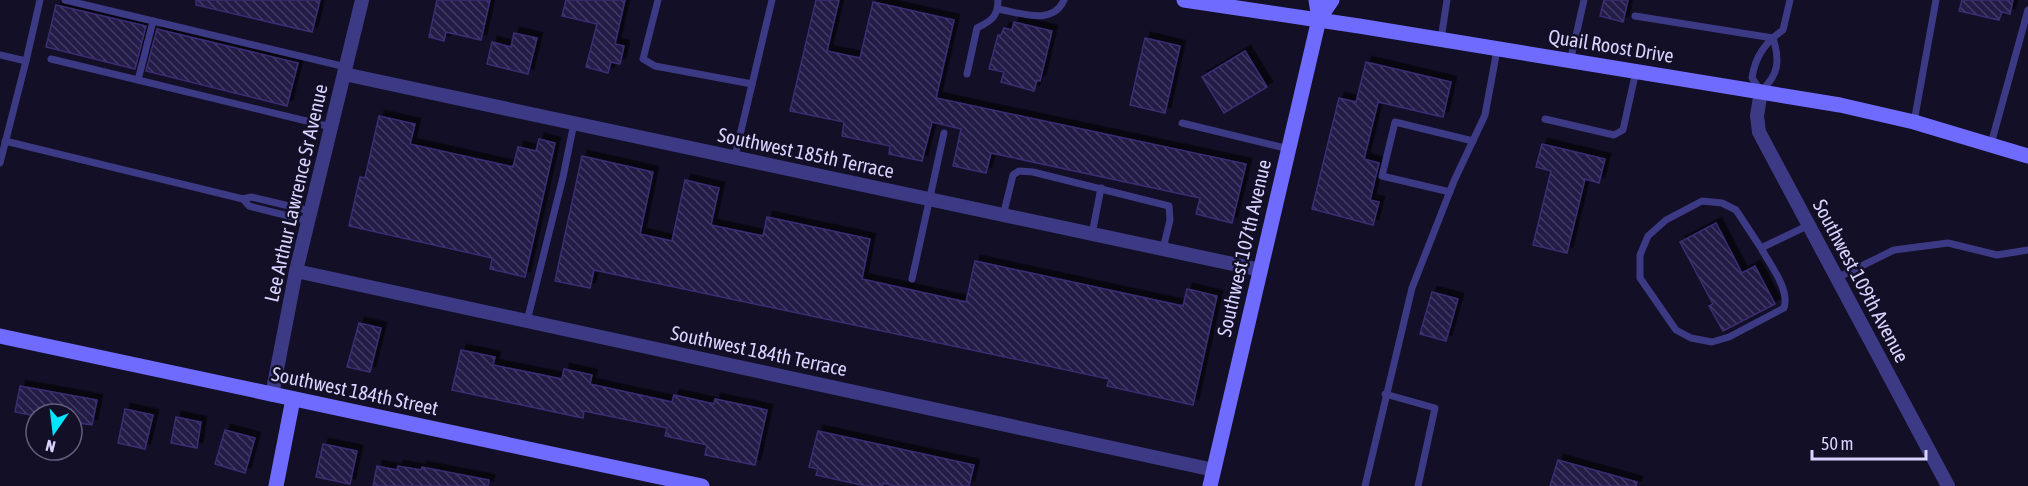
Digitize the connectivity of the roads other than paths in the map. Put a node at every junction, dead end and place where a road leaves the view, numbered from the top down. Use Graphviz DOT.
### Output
graph roads {
  1 [pos="40,0"];
  2 [pos="65,0"];
  3 [pos="362,0"];
  4 [pos="658,0"];
  5 [pos="772,0"];
  6 [pos="998,0"];
  7 [pos="1064,0"];
  8 [pos="1184,0"];
  9 [pos="1316,0"];
  10 [pos="1332,0"];
  11 [pos="1447,0"];
  12 [pos="1584,0"];
  13 [pos="1790,0"];
  14 [pos="1936,0"];
  15 [pos="998,9"];
  16 [pos="2028,10"];
  17 [pos="1635,16"];
  18 [pos="1319,19"];
  19 [pos="153,21"];
  20 [pos="1773,38"];
  21 [pos="1441,40"];
  22 [pos="1497,50"];
  23 [pos="0,55"];
  24 [pos="51,58"];
  25 [pos="26,61"];
  26 [pos="1570,62"];
  27 [pos="345,70"];
  28 [pos="1636,71"];
  29 [pos="967,74"];
  30 [pos="138,80"];
  31 [pos="752,84"];
  32 [pos="1761,91"];
  33 [pos="1545,119"];
  34 [pos="1914,122"];
  35 [pos="573,123"];
  36 [pos="1182,123"];
  37 [pos="331,127"];
  38 [pos="944,133"];
  39 [pos="5,141"];
  40 [pos="1473,141"];
  41 [pos="1991,144"];
  42 [pos="1289,149"];
  43 [pos="735,156"];
  44 [pos="2028,156"];
  45 [pos="0,163"];
  46 [pos="1101,189"];
  47 [pos="1450,192"];
  48 [pos="930,200"];
  49 [pos="309,216"];
  50 [pos="1003,216"];
  51 [pos="1809,225"];
  52 [pos="1092,234"];
  53 [pos="1761,248"];
  54 [pos="1163,249"];
  55 [pos="2028,250"];
  56 [pos="1261,270"];
  57 [pos="296,272"];
  58 [pos="1837,278"];
  59 [pos="912,279"];
  60 [pos="527,321"];
  61 [pos="0,336"];
  62 [pos="272,394"];
  63 [pos="1385,394"];
  64 [pos="293,399"];
  65 [pos="1214,470"];
  66 [pos="276,486"];
  67 [pos="702,486"];
  68 [pos="1210,486"];
  69 [pos="1365,486"];
  70 [pos="1418,486"];
  71 [pos="1948,486"];
  1 -- 25 [label="lane"];
  2 -- 19 [label="lane"];
  3 -- 27 [label="street, Lee Arthur Lawrence Sr Avenue"];
  4 -- 31 [label="lane"];
  5 -- 31 [label="lane"];
  6 -- 15 [label="lane"];
  7 -- 15 [label="lane"];
  8 -- 18 [label="main road, Quail Roost Drive"];
  9 -- 18 [label="main road, Southwest 107th Avenue"];
  10 -- 18 [label="main road, Southwest 107th Avenue"];
  11 -- 21 [label="lane"];
  12 -- 26 [label="lane"];
  13 -- 20 [label="lane"];
  14 -- 34 [label="lane"];
  15 -- 29 [label="lane"];
  16 -- 41 [label="lane"];
  17 -- 20 [label="lane"];
  18 -- 21 [label="main road, Quail Roost Drive"];
  18 -- 42 [label="main road, Southwest 107th Avenue"];
  19 -- 27 [label="lane"];
  19 -- 30 [label="lane"];
  20 -- 32 [label="lane"];
  20 -- 32 [label="lane"];
  21 -- 22 [label="main road, Quail Roost Drive"];
  22 -- 26 [label="main road, Quail Roost Drive"];
  22 -- 40 [label="lane"];
  23 -- 25 [label="lane"];
  24 -- 30 [label="lane"];
  25 -- 39 [label="lane"];
  26 -- 28 [label="main road, Quail Roost Drive"];
  27 -- 35 [label="street, Southwest 185th Terrace"];
  27 -- 37 [label="street, Lee Arthur Lawrence Sr Avenue"];
  28 -- 32 [label="main road, Quail Roost Drive"];
  28 -- 33 [label="lane"];
  30 -- 37 [label="lane"];
  31 -- 43 [label="lane"];
  32 -- 34 [label="main road, Quail Roost Drive"];
  32 -- 51 [label="street, Southwest 109th Avenue"];
  34 -- 41 [label="main road, Quail Roost Drive"];
  35 -- 43 [label="street, Southwest 185th Terrace"];
  35 -- 60 [label="lane"];
  36 -- 42 [label="lane"];
  37 -- 49 [label="street, Lee Arthur Lawrence Sr Avenue"];
  38 -- 48 [label="lane"];
  39 -- 45 [label="lane"];
  39 -- 49 [label="lane"];
  40 -- 47 [label="lane"];
  40 -- 47 [label="lane"];
  41 -- 44 [label="main road, Quail Roost Drive"];
  42 -- 56 [label="main road, Southwest 107th Avenue"];
  43 -- 48 [label="street, Southwest 185th Terrace"];
  46 -- 50 [label="lane"];
  46 -- 52 [label="lane"];
  46 -- 54 [label="lane"];
  47 -- 63 [label="lane"];
  48 -- 50 [label="street, Southwest 185th Terrace"];
  48 -- 59 [label="lane"];
  49 -- 57 [label="street, Lee Arthur Lawrence Sr Avenue"];
  50 -- 52 [label="street, Southwest 185th Terrace"];
  51 -- 53 [label="lane"];
  51 -- 58 [label="street, Southwest 109th Avenue"];
  52 -- 54 [label="street, Southwest 185th Terrace"];
  53 -- 53 [label="lane"];
  54 -- 56 [label="street, Southwest 185th Terrace"];
  55 -- 58 [label="lane"];
  56 -- 65 [label="main road, Southwest 107th Avenue"];
  57 -- 60 [label="street, Southwest 184th Terrace"];
  57 -- 62 [label="street, Lee Arthur Lawrence Sr Avenue"];
  58 -- 71 [label="street, Southwest 109th Avenue"];
  60 -- 65 [label="street, Southwest 184th Terrace"];
  61 -- 62 [label="main road, Southwest 184th Street"];
  62 -- 64 [label="main road, Southwest 184th Street"];
  63 -- 69 [label="lane"];
  63 -- 70 [label="lane"];
  64 -- 66 [label="main road"];
  64 -- 67 [label="main road, Southwest 184th Street"];
  65 -- 68 [label="main road, Southwest 107th Avenue"];
}
